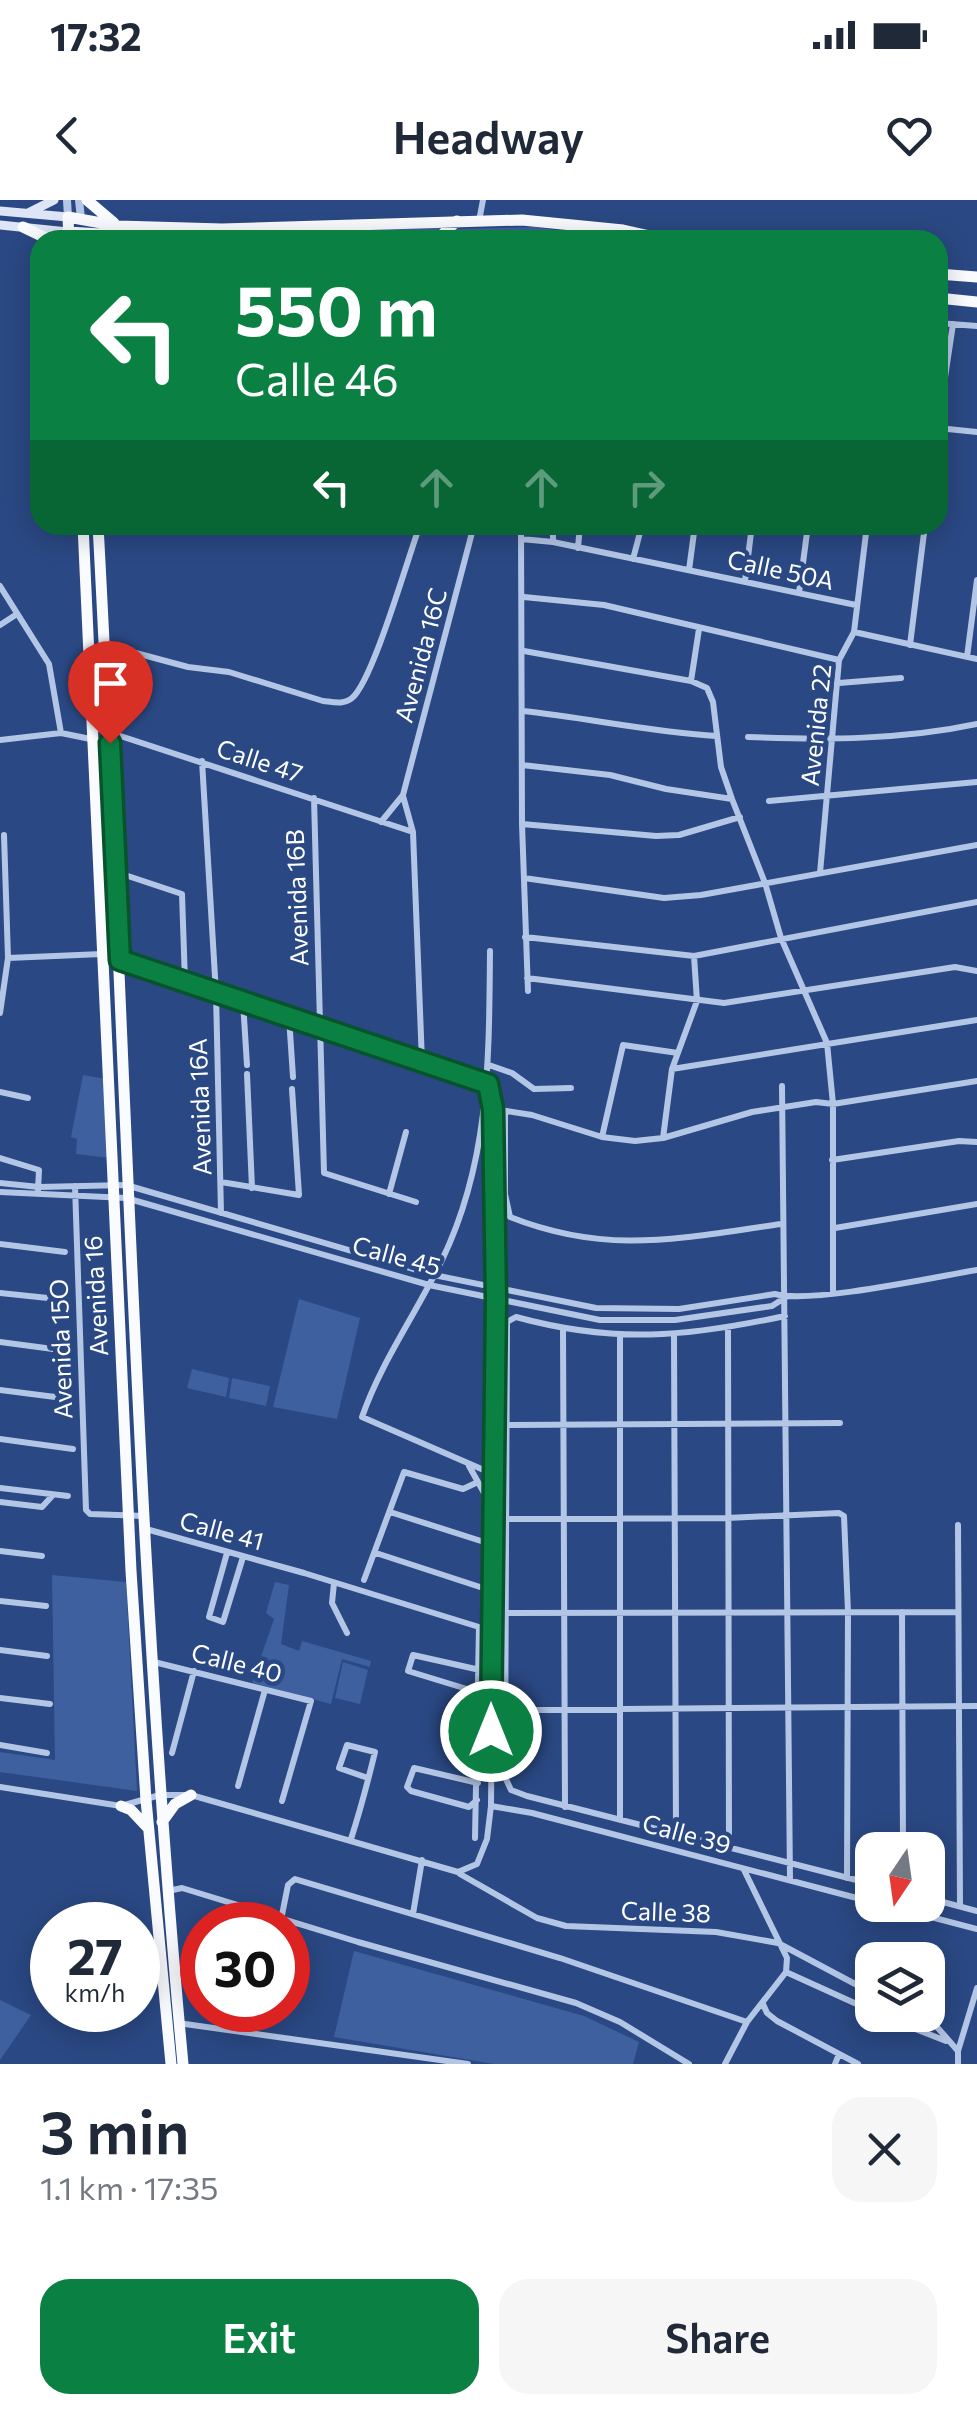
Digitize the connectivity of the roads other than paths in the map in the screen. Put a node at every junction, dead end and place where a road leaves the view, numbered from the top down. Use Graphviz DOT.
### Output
graph roads {
  1 [pos="54,200"];
  2 [pos="67,200"];
  3 [pos="79,200"];
  4 [pos="87,200"];
  5 [pos="483,200"];
  6 [pos="0,211"];
  7 [pos="24,213"];
  8 [pos="74,218"];
  9 [pos="457,221"];
  10 [pos="479,221"];
  11 [pos="0,225"];
  12 [pos="23,228"];
  13 [pos="36,230"];
  14 [pos="75,230"];
  15 [pos="108,230"];
  16 [pos="115,230"];
  17 [pos="201,230"];
  18 [pos="444,230"];
  19 [pos="623,230"];
  20 [pos="30,231"];
  21 [pos="948,275"];
  22 [pos="977,277"];
  23 [pos="948,299"];
  24 [pos="977,302"];
  25 [pos="948,324"];
  26 [pos="953,324"];
  27 [pos="977,326"];
  28 [pos="948,358"];
  29 [pos="948,428"];
  30 [pos="977,432"];
  31 [pos="83,535"];
  32 [pos="98,535"];
  33 [pos="417,535"];
  34 [pos="471,535"];
  35 [pos="521,535"];
  36 [pos="552,535"];
  37 [pos="579,535"];
  38 [pos="639,535"];
  39 [pos="693,535"];
  40 [pos="751,535"];
  41 [pos="807,535"];
  42 [pos="866,535"];
  43 [pos="924,535"];
  44 [pos="521,539"];
  45 [pos="552,542"];
  46 [pos="578,548"];
  47 [pos="633,559"];
  48 [pos="688,570"];
  49 [pos="977,580"];
  50 [pos="744,581"];
  51 [pos="0,586"];
  52 [pos="799,593"];
  53 [pos="524,597"];
  54 [pos="856,605"];
  55 [pos="17,614"];
  56 [pos="0,625"];
  57 [pos="699,629"];
  58 [pos="854,632"];
  59 [pos="104,645"];
  60 [pos="910,645"];
  61 [pos="524,651"];
  62 [pos="967,657"];
  63 [pos="977,659"];
  64 [pos="839,660"];
  65 [pos="901,678"];
  66 [pos="691,680"];
  67 [pos="838,683"];
  68 [pos="523,711"];
  69 [pos="977,724"];
  70 [pos="61,733"];
  71 [pos="93,734"];
  72 [pos="716,736"];
  73 [pos="110,737"];
  74 [pos="748,737"];
  75 [pos="0,740"];
  76 [pos="833,740"];
  77 [pos="202,762"];
  78 [pos="522,765"];
  79 [pos="977,782"];
  80 [pos="403,795"];
  81 [pos="828,796"];
  82 [pos="314,798"];
  83 [pos="732,799"];
  84 [pos="769,801"];
  85 [pos="740,816"];
  86 [pos="382,822"];
  87 [pos="522,824"];
  88 [pos="413,832"];
  89 [pos="4,835"];
  90 [pos="977,845"];
  91 [pos="116,872"];
  92 [pos="820,873"];
  93 [pos="524,878"];
  94 [pos="765,883"];
  95 [pos="977,902"];
  96 [pos="525,937"];
  97 [pos="781,938"];
  98 [pos="490,951"];
  99 [pos="102,954"];
  100 [pos="694,956"];
  101 [pos="8,958"];
  102 [pos="120,960"];
  103 [pos="977,971"];
  104 [pos="527,978"];
  105 [pos="185,982"];
  106 [pos="802,989"];
  107 [pos="528,990"];
  108 [pos="216,992"];
  109 [pos="696,1001"];
  110 [pos="243,1002"];
  111 [pos="0,1013"];
  112 [pos="289,1017"];
  113 [pos="977,1020"];
  114 [pos="320,1028"];
  115 [pos="827,1044"];
  116 [pos="678,1053"];
  117 [pos="422,1062"];
  118 [pos="489,1065"];
  119 [pos="672,1069"];
  120 [pos="293,1078"];
  121 [pos="977,1080"];
  122 [pos="488,1084"];
  123 [pos="782,1086"];
  124 [pos="570,1088"];
  125 [pos="292,1089"];
  126 [pos="0,1092"];
  127 [pos="28,1098"];
  128 [pos="833,1104"];
  129 [pos="493,1109"];
  130 [pos="783,1109"];
  131 [pos="505,1112"];
  132 [pos="406,1132"];
  133 [pos="602,1138"];
  134 [pos="663,1138"];
  135 [pos="977,1142"];
  136 [pos="0,1158"];
  137 [pos="832,1160"];
  138 [pos="221,1182"];
  139 [pos="0,1183"];
  140 [pos="75,1186"];
  141 [pos="252,1188"];
  142 [pos="119,1191"];
  143 [pos="0,1192"];
  144 [pos="38,1192"];
  145 [pos="389,1194"];
  146 [pos="75,1198"];
  147 [pos="416,1202"];
  148 [pos="977,1204"];
  149 [pos="221,1213"];
  150 [pos="782,1224"];
  151 [pos="835,1228"];
  152 [pos="0,1244"];
  153 [pos="64,1252"];
  154 [pos="977,1270"];
  155 [pos="434,1275"];
  156 [pos="429,1285"];
  157 [pos="496,1289"];
  158 [pos="0,1292"];
  159 [pos="834,1292"];
  160 [pos="786,1297"];
  161 [pos="67,1300"];
  162 [pos="496,1300"];
  163 [pos="786,1316"];
  164 [pos="728,1328"];
  165 [pos="564,1330"];
  166 [pos="674,1335"];
  167 [pos="620,1336"];
  168 [pos="0,1342"];
  169 [pos="68,1351"];
  170 [pos="0,1390"];
  171 [pos="71,1398"];
  172 [pos="840,1423"];
  173 [pos="509,1425"];
  174 [pos="729,1425"];
  175 [pos="786,1425"];
  176 [pos="565,1426"];
  177 [pos="619,1426"];
  178 [pos="672,1426"];
  179 [pos="0,1439"];
  180 [pos="73,1448"];
  181 [pos="468,1464"];
  182 [pos="493,1474"];
  183 [pos="478,1482"];
  184 [pos="0,1488"];
  185 [pos="53,1495"];
  186 [pos="68,1496"];
  187 [pos="0,1502"];
  188 [pos="492,1508"];
  189 [pos="390,1512"];
  190 [pos="674,1516"];
  191 [pos="787,1516"];
  192 [pos="566,1517"];
  193 [pos="620,1517"];
  194 [pos="728,1518"];
  195 [pos="507,1519"];
  196 [pos="129,1522"];
  197 [pos="147,1523"];
  198 [pos="958,1526"];
  199 [pos="480,1541"];
  200 [pos="0,1551"];
  201 [pos="227,1553"];
  202 [pos="376,1553"];
  203 [pos="42,1556"];
  204 [pos="243,1556"];
  205 [pos="364,1580"];
  206 [pos="334,1583"];
  207 [pos="480,1587"];
  208 [pos="217,1590"];
  209 [pos="232,1595"];
  210 [pos="0,1600"];
  211 [pos="46,1606"];
  212 [pos="788,1612"];
  213 [pos="848,1612"];
  214 [pos="902,1612"];
  215 [pos="958,1612"];
  216 [pos="506,1613"];
  217 [pos="619,1614"];
  218 [pos="675,1614"];
  219 [pos="728,1614"];
  220 [pos="566,1615"];
  221 [pos="346,1633"];
  222 [pos="0,1650"];
  223 [pos="48,1656"];
  224 [pos="154,1662"];
  225 [pos="480,1670"];
  226 [pos="194,1672"];
  227 [pos="265,1690"];
  228 [pos="480,1693"];
  229 [pos="0,1698"];
  230 [pos="50,1704"];
  231 [pos="902,1706"];
  232 [pos="959,1706"];
  233 [pos="977,1706"];
  234 [pos="676,1708"];
  235 [pos="728,1708"];
  236 [pos="788,1708"];
  237 [pos="848,1708"];
  238 [pos="566,1709"];
  239 [pos="620,1709"];
  240 [pos="507,1710"];
  241 [pos="0,1745"];
  242 [pos="47,1752"];
  243 [pos="172,1753"];
  244 [pos="368,1778"];
  245 [pos="478,1783"];
  246 [pos="238,1786"];
  247 [pos="0,1787"];
  248 [pos="160,1795"];
  249 [pos="191,1795"];
  250 [pos="478,1799"];
  251 [pos="146,1800"];
  252 [pos="282,1802"];
  253 [pos="121,1806"];
  254 [pos="491,1806"];
  255 [pos="565,1806"];
  256 [pos="620,1820"];
  257 [pos="162,1822"];
  258 [pos="149,1830"];
  259 [pos="902,1832"];
  260 [pos="676,1834"];
  261 [pos="475,1838"];
  262 [pos="352,1839"];
  263 [pos="729,1848"];
  264 [pos="422,1860"];
  265 [pos="790,1864"];
  266 [pos="744,1868"];
  267 [pos="458,1872"];
  268 [pos="847,1878"];
  269 [pos="790,1880"];
  270 [pos="855,1880"];
  271 [pos="166,1891"];
  272 [pos="855,1897"];
  273 [pos="225,1902"];
  274 [pos="284,1902"];
  275 [pos="945,1902"];
  276 [pos="960,1906"];
  277 [pos="977,1910"];
  278 [pos="413,1914"];
  279 [pos="945,1920"];
  280 [pos="310,1928"];
  281 [pos="977,1928"];
  282 [pos="778,1943"];
  283 [pos="786,1972"];
  284 [pos="855,1984"];
  285 [pos="977,1988"];
  286 [pos="855,2003"];
  287 [pos="762,2004"];
  288 [pos="173,2022"];
  289 [pos="747,2022"];
  290 [pos="923,2032"];
  291 [pos="939,2032"];
  292 [pos="946,2041"];
  293 [pos="958,2051"];
  294 [pos="397,2054"];
  295 [pos="839,2054"];
  296 [pos="171,2064"];
  297 [pos="182,2064"];
  298 [pos="397,2064"];
  299 [pos="468,2064"];
  300 [pos="688,2064"];
  301 [pos="725,2064"];
  302 [pos="835,2064"];
  303 [pos="858,2064"];
  304 [pos="958,2064"];
  1 -- 7 [label="main road"];
  2 -- 8 [label="street"];
  3 -- 8 [label="street"];
  4 -- 16 [label="highway"];
  5 -- 10 [label="street"];
  6 -- 7 [label="main road"];
  7 -- 8 [label="main road"];
  8 -- 14 [label="highway"];
  8 -- 15 [label="highway"];
  9 -- 10 [label="highway"];
  9 -- 17 [label="highway"];
  9 -- 18 [label="highway"];
  10 -- 19 [label="highway"];
  11 -- 12 [label="main road"];
  12 -- 13 [label="main road"];
  12 -- 20 [label="highway"];
  21 -- 22 [label="highway"];
  23 -- 24 [label="highway"];
  25 -- 26 [label="street"];
  26 -- 27 [label="street"];
  26 -- 28 [label="street"];
  29 -- 30 [label="street"];
  31 -- 71 [label="highway, Avenida 16"];
  32 -- 59 [label="highway, Avenida 16"];
  33 -- 59 [label="street"];
  34 -- 80 [label="street, Avenida 16C"];
  35 -- 44 [label="street"];
  36 -- 45 [label="street"];
  37 -- 46 [label="street"];
  38 -- 47 [label="street"];
  39 -- 48 [label="street"];
  40 -- 50 [label="street"];
  41 -- 52 [label="street"];
  42 -- 54 [label="street, Avenida 22"];
  43 -- 60 [label="street"];
  44 -- 45 [label="street, Calle 50A"];
  44 -- 53 [label="street"];
  45 -- 46 [label="street, Calle 50A"];
  46 -- 47 [label="street, Calle 50A"];
  47 -- 48 [label="street, Calle 50A"];
  48 -- 50 [label="street, Calle 50A"];
  49 -- 62 [label="street"];
  50 -- 52 [label="street, Calle 50A"];
  51 -- 55 [label="street"];
  52 -- 54 [label="street, Calle 50A"];
  53 -- 57 [label="street"];
  53 -- 61 [label="street"];
  54 -- 58 [label="street, Avenida 22"];
  55 -- 56 [label="street"];
  55 -- 70 [label="street"];
  57 -- 64 [label="street"];
  57 -- 66 [label="street"];
  58 -- 60 [label="street"];
  58 -- 64 [label="street, Avenida 22"];
  59 -- 73 [label="highway, Avenida 16"];
  60 -- 62 [label="street"];
  61 -- 66 [label="street"];
  61 -- 68 [label="street"];
  62 -- 63 [label="street"];
  64 -- 67 [label="street, Avenida 22"];
  65 -- 67 [label="street"];
  66 -- 72 [label="street"];
  67 -- 76 [label="street, Avenida 22"];
  68 -- 72 [label="street"];
  68 -- 78 [label="street"];
  69 -- 76 [label="street"];
  70 -- 71 [label="street"];
  70 -- 75 [label="street"];
  71 -- 73 [label="street, Calle 47"];
  71 -- 73 [label="street"];
  71 -- 99 [label="highway, Avenida 16"];
  72 -- 83 [label="street"];
  73 -- 77 [label="street, Calle 47"];
  73 -- 91 [label="highway, Avenida 16"];
  74 -- 76 [label="street"];
  76 -- 81 [label="street, Avenida 22"];
  77 -- 82 [label="street, Calle 47"];
  77 -- 108 [label="street, Avenida 16A"];
  78 -- 83 [label="street"];
  78 -- 87 [label="street"];
  79 -- 81 [label="street"];
  80 -- 86 [label="street"];
  80 -- 88 [label="street"];
  81 -- 84 [label="street"];
  81 -- 92 [label="street, Avenida 22"];
  82 -- 86 [label="street, Calle 47"];
  82 -- 114 [label="street, Avenida 16B"];
  83 -- 85 [label="street"];
  85 -- 87 [label="street"];
  85 -- 94 [label="street"];
  86 -- 88 [label="street, Calle 47"];
  87 -- 93 [label="street"];
  88 -- 117 [label="street"];
  89 -- 101 [label="street"];
  90 -- 92 [label="street"];
  91 -- 102 [label="highway, Avenida 16"];
  91 -- 105 [label="street"];
  92 -- 94 [label="street"];
  93 -- 94 [label="street"];
  93 -- 96 [label="street"];
  94 -- 97 [label="street"];
  95 -- 97 [label="street"];
  96 -- 100 [label="street"];
  96 -- 104 [label="street"];
  97 -- 100 [label="street"];
  97 -- 106 [label="street"];
  98 -- 118 [label="street"];
  99 -- 101 [label="street"];
  99 -- 102 [label="street"];
  99 -- 142 [label="highway, Avenida 16"];
  100 -- 109 [label="street"];
  101 -- 111 [label="street"];
  102 -- 105 [label="street"];
  102 -- 142 [label="highway, Avenida 16"];
  103 -- 106 [label="street"];
  104 -- 107 [label="street"];
  104 -- 109 [label="street"];
  105 -- 108 [label="street"];
  106 -- 109 [label="street"];
  106 -- 115 [label="street"];
  108 -- 110 [label="street"];
  108 -- 138 [label="street, Avenida 16A"];
  109 -- 116 [label="street"];
  110 -- 112 [label="street"];
  110 -- 141 [label="street"];
  112 -- 114 [label="street"];
  112 -- 120 [label="street"];
  113 -- 115 [label="street"];
  114 -- 117 [label="street"];
  114 -- 145 [label="street, Avenida 16B"];
  115 -- 119 [label="street"];
  115 -- 128 [label="street"];
  116 -- 119 [label="street"];
  116 -- 133 [label="street"];
  117 -- 122 [label="street"];
  118 -- 122 [label="street"];
  118 -- 124 [label="street"];
  119 -- 134 [label="street"];
  121 -- 128 [label="street"];
  122 -- 129 [label="street"];
  122 -- 155 [label="street"];
  123 -- 130 [label="street"];
  125 -- 141 [label="street"];
  126 -- 127 [label="street"];
  128 -- 130 [label="street"];
  128 -- 137 [label="street"];
  129 -- 131 [label="street"];
  129 -- 157 [label="street"];
  130 -- 134 [label="street"];
  130 -- 150 [label="street"];
  131 -- 133 [label="street"];
  131 -- 150 [label="street"];
  132 -- 145 [label="street"];
  133 -- 134 [label="street"];
  135 -- 137 [label="street"];
  136 -- 144 [label="street"];
  137 -- 151 [label="street"];
  138 -- 141 [label="street"];
  138 -- 149 [label="street, Avenida 16A"];
  139 -- 144 [label="street, Calle 45"];
  140 -- 142 [label="street, Calle 45"];
  140 -- 144 [label="street, Calle 45"];
  140 -- 146 [label="street, Avenida 15O"];
  142 -- 146 [label="street, Calle 45"];
  142 -- 149 [label="street, Calle 45"];
  142 -- 156 [label="street, Calle 45"];
  142 -- 196 [label="highway, Avenida 16"];
  142 -- 197 [label="highway, Avenida 16"];
  143 -- 144 [label="street, Calle 45"];
  144 -- 146 [label="street, Calle 45"];
  145 -- 147 [label="street"];
  146 -- 196 [label="street, Avenida 15O"];
  148 -- 151 [label="street"];
  149 -- 155 [label="street, Calle 45"];
  150 -- 160 [label="street"];
  151 -- 159 [label="street"];
  152 -- 153 [label="street"];
  154 -- 159 [label="street, Calle 45"];
  155 -- 156 [label="street"];
  155 -- 157 [label="street, Calle 45"];
  156 -- 162 [label="street, Calle 45"];
  156 -- 181 [label="street"];
  157 -- 160 [label="street, Calle 45"];
  157 -- 162 [label="street"];
  158 -- 161 [label="street"];
  159 -- 160 [label="street, Calle 45"];
  160 -- 162 [label="street, Calle 45"];
  160 -- 163 [label="street"];
  162 -- 182 [label="street"];
  163 -- 164 [label="street"];
  163 -- 175 [label="street"];
  164 -- 166 [label="street"];
  164 -- 174 [label="street"];
  165 -- 167 [label="street"];
  165 -- 173 [label="street"];
  165 -- 176 [label="street"];
  166 -- 167 [label="street"];
  166 -- 178 [label="street"];
  167 -- 177 [label="street"];
  168 -- 169 [label="street"];
  170 -- 171 [label="street"];
  172 -- 175 [label="street"];
  173 -- 176 [label="street"];
  173 -- 195 [label="street"];
  174 -- 175 [label="street"];
  174 -- 178 [label="street"];
  174 -- 194 [label="street"];
  175 -- 191 [label="street"];
  176 -- 177 [label="street"];
  176 -- 192 [label="street"];
  177 -- 178 [label="street"];
  177 -- 193 [label="street"];
  178 -- 190 [label="street"];
  179 -- 180 [label="street"];
  181 -- 182 [label="street"];
  181 -- 183 [label="street"];
  182 -- 188 [label="street"];
  183 -- 188 [label="street"];
  183 -- 189 [label="street"];
  184 -- 185 [label="street"];
  185 -- 186 [label="street"];
  185 -- 187 [label="street"];
  188 -- 254 [label="street"];
  189 -- 199 [label="street"];
  189 -- 202 [label="street"];
  190 -- 193 [label="street"];
  190 -- 194 [label="street"];
  190 -- 218 [label="street"];
  191 -- 194 [label="street"];
  191 -- 212 [label="street"];
  191 -- 213 [label="street"];
  192 -- 193 [label="street"];
  192 -- 195 [label="street"];
  192 -- 220 [label="street"];
  193 -- 217 [label="street"];
  194 -- 219 [label="street"];
  195 -- 216 [label="street"];
  196 -- 197 [label="street"];
  196 -- 197 [label="street, Calle 41"];
  196 -- 251 [label="highway, Avenida 16"];
  197 -- 201 [label="street, Calle 41"];
  197 -- 224 [label="highway, Avenida 16"];
  198 -- 215 [label="street"];
  200 -- 203 [label="street"];
  201 -- 204 [label="street, Calle 41"];
  201 -- 208 [label="street"];
  202 -- 205 [label="street"];
  202 -- 207 [label="street"];
  204 -- 206 [label="street, Calle 41"];
  204 -- 209 [label="street"];
  206 -- 221 [label="street"];
  206 -- 225 [label="street, Calle 41"];
  208 -- 209 [label="street"];
  208 -- 209 [label="street"];
  210 -- 211 [label="street"];
  212 -- 213 [label="street"];
  212 -- 219 [label="street"];
  212 -- 236 [label="street"];
  213 -- 214 [label="street"];
  213 -- 237 [label="street"];
  214 -- 215 [label="street"];
  214 -- 231 [label="street"];
  215 -- 232 [label="street"];
  216 -- 220 [label="street"];
  216 -- 240 [label="street"];
  217 -- 218 [label="street"];
  217 -- 220 [label="street"];
  217 -- 239 [label="street"];
  218 -- 219 [label="street"];
  218 -- 234 [label="street"];
  219 -- 235 [label="street"];
  220 -- 238 [label="street"];
  222 -- 223 [label="street"];
  224 -- 226 [label="street, Calle 40"];
  224 -- 248 [label="highway, Avenida 16"];
  225 -- 228 [label="street"];
  225 -- 228 [label="street"];
  226 -- 227 [label="street, Calle 40"];
  226 -- 243 [label="street"];
  227 -- 246 [label="street"];
  227 -- 252 [label="street, Calle 40"];
  228 -- 245 [label="street"];
  229 -- 230 [label="street"];
  231 -- 232 [label="street"];
  231 -- 237 [label="street"];
  231 -- 259 [label="street"];
  232 -- 233 [label="street"];
  232 -- 276 [label="street"];
  234 -- 235 [label="street"];
  234 -- 239 [label="street"];
  234 -- 260 [label="street"];
  235 -- 236 [label="street"];
  235 -- 263 [label="street"];
  236 -- 237 [label="street"];
  236 -- 265 [label="street"];
  237 -- 268 [label="street"];
  238 -- 239 [label="street"];
  238 -- 240 [label="street"];
  238 -- 255 [label="street"];
  239 -- 256 [label="street"];
  240 -- 255 [label="street"];
  241 -- 242 [label="street"];
  244 -- 244 [label="street"];
  244 -- 262 [label="street"];
  245 -- 250 [label="street"];
  245 -- 250 [label="street"];
  247 -- 253 [label="street"];
  248 -- 249 [label="street, Calle 38"];
  248 -- 251 [label="street, Calle 38"];
  248 -- 257 [label="highway, Avenida 16"];
  249 -- 257 [label="highway"];
  249 -- 262 [label="street, Calle 38"];
  250 -- 261 [label="street"];
  251 -- 253 [label="street, Calle 38"];
  251 -- 258 [label="highway, Avenida 16"];
  253 -- 258 [label="highway"];
  254 -- 266 [label="street, Calle 39"];
  254 -- 267 [label="street"];
  255 -- 256 [label="street"];
  256 -- 260 [label="street"];
  257 -- 271 [label="highway, Avenida 16"];
  258 -- 288 [label="highway, Avenida 16"];
  260 -- 263 [label="street"];
  262 -- 264 [label="street, Calle 38"];
  263 -- 265 [label="street"];
  264 -- 267 [label="street, Calle 38"];
  264 -- 278 [label="street"];
  265 -- 268 [label="street"];
  265 -- 269 [label="street"];
  266 -- 269 [label="street, Calle 39"];
  266 -- 282 [label="street"];
  267 -- 282 [label="street, Calle 38"];
  268 -- 270 [label="street"];
  269 -- 272 [label="street, Calle 39"];
  271 -- 273 [label="street"];
  271 -- 288 [label="highway, Avenida 16"];
  274 -- 278 [label="street"];
  275 -- 276 [label="street"];
  276 -- 277 [label="street"];
  278 -- 289 [label="street"];
  279 -- 281 [label="street"];
  280 -- 300 [label="street"];
  282 -- 283 [label="street"];
  282 -- 284 [label="street, Calle 38"];
  283 -- 286 [label="street"];
  283 -- 287 [label="street"];
  285 -- 293 [label="street"];
  287 -- 289 [label="street"];
  287 -- 295 [label="street"];
  288 -- 294 [label="street"];
  288 -- 296 [label="highway, Avenida 16"];
  288 -- 297 [label="highway, Avenida 16"];
  289 -- 301 [label="street"];
  290 -- 292 [label="street"];
  291 -- 292 [label="street"];
  292 -- 293 [label="street"];
  293 -- 304 [label="street"];
  294 -- 298 [label="street"];
  294 -- 299 [label="street"];
  295 -- 302 [label="street"];
  295 -- 303 [label="street"];
}
